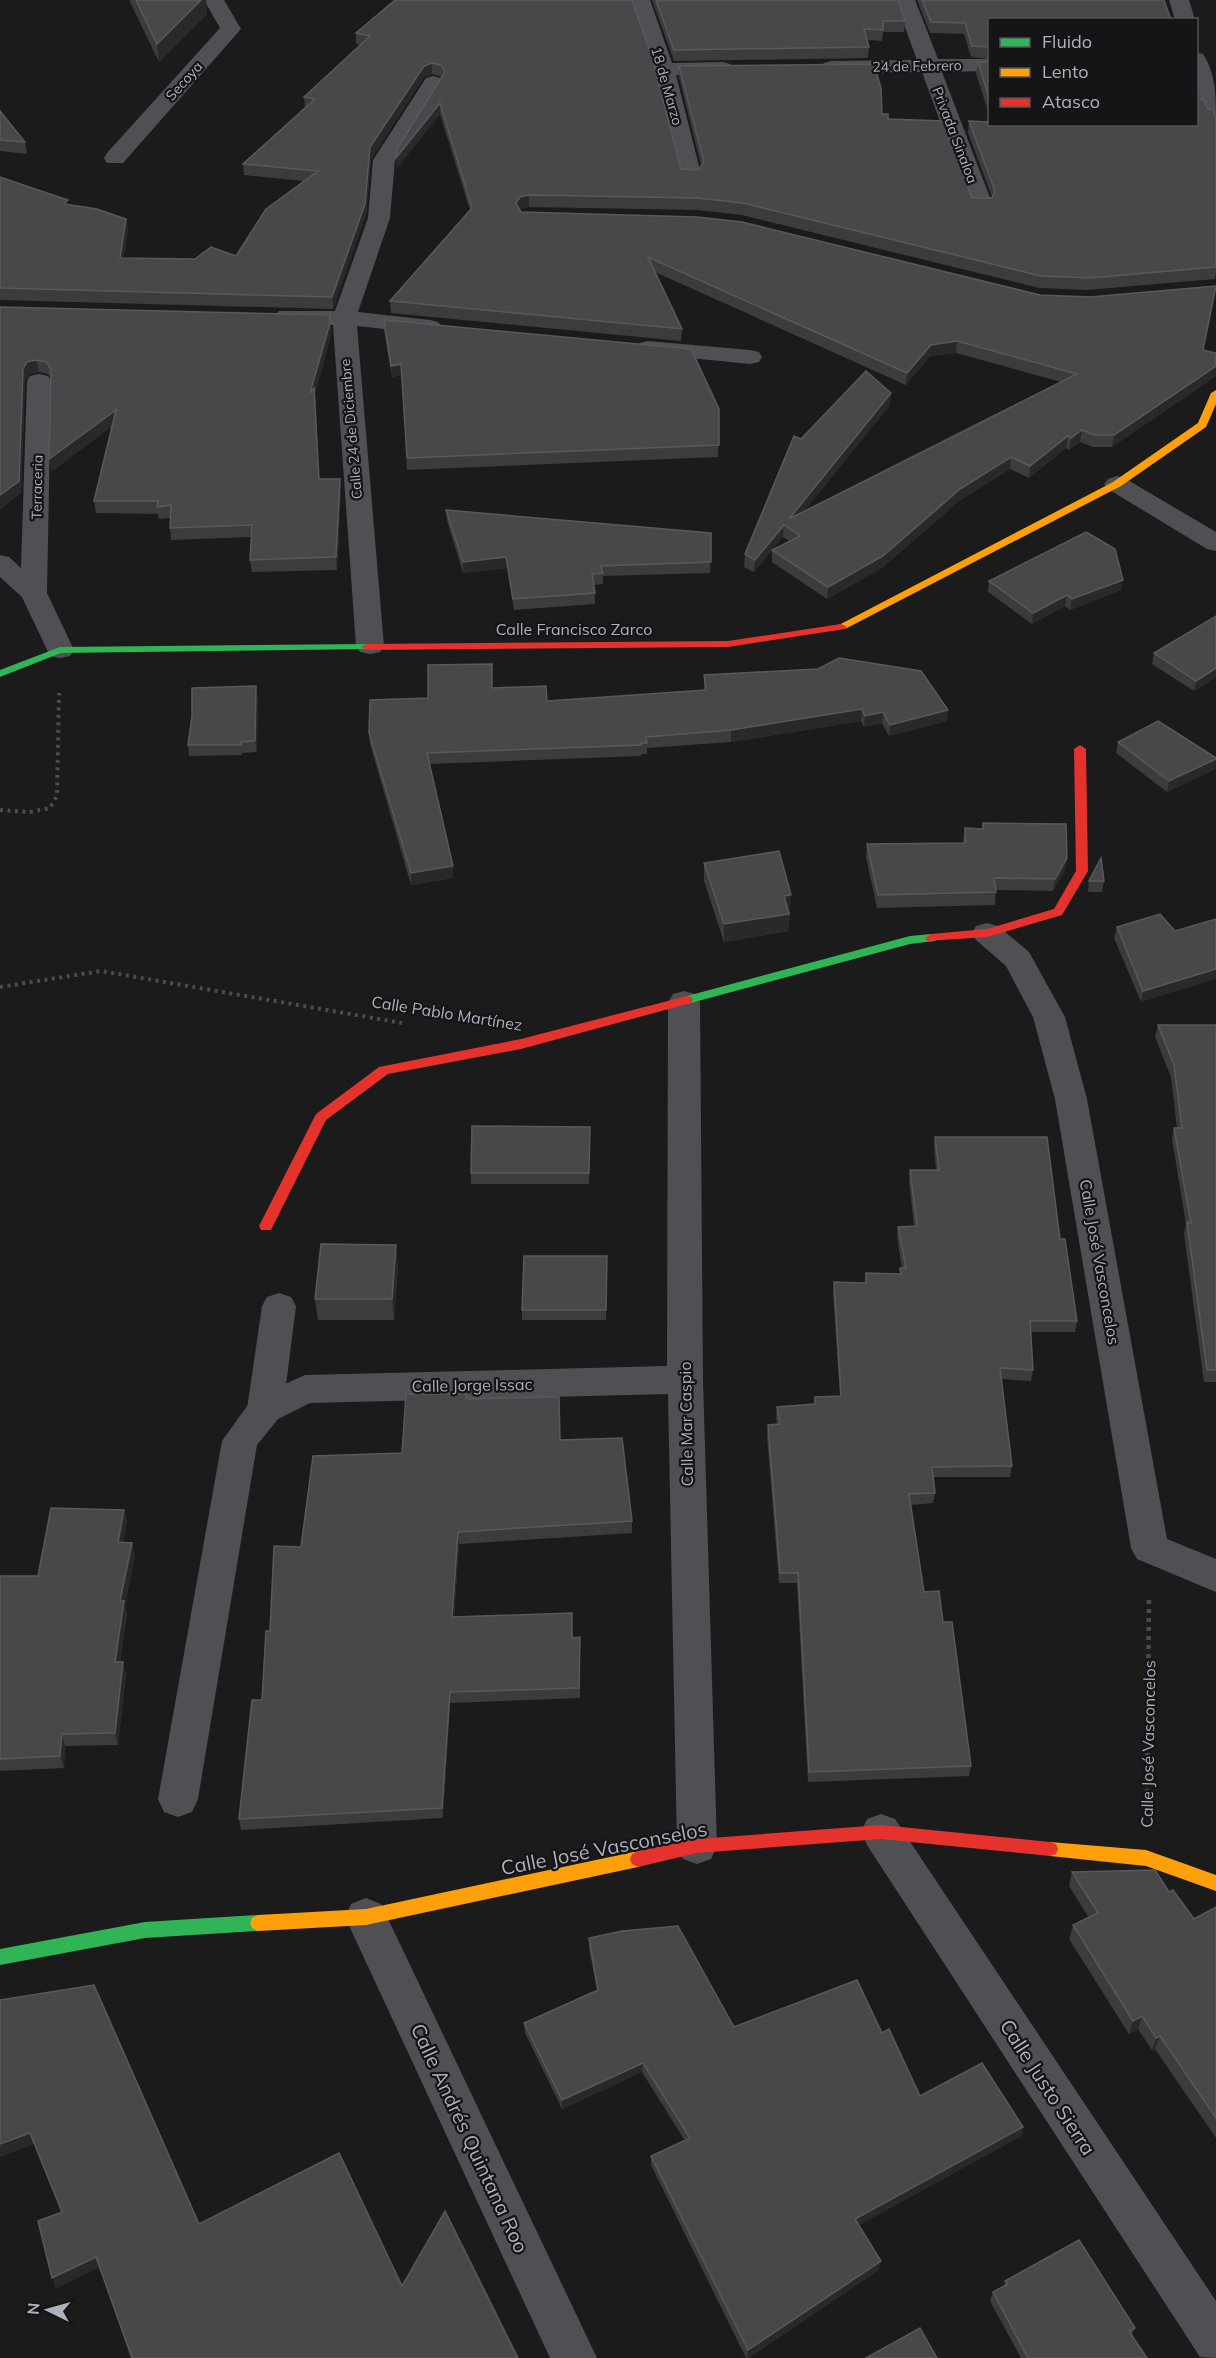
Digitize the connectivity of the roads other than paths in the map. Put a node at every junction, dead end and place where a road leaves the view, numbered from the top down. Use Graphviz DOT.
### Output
graph roads {
  1 [pos="214,0"];
  2 [pos="640,0"];
  3 [pos="905,0"];
  4 [pos="1179,0"];
  5 [pos="1184,18"];
  6 [pos="1202,62"];
  7 [pos="988,65"];
  8 [pos="928,66"];
  9 [pos="808,67"];
  10 [pos="748,68"];
  11 [pos="664,69"];
  12 [pos="433,82"];
  13 [pos="1216,114"];
  14 [pos="115,158"];
  15 [pos="690,174"];
  16 [pos="981,202"];
  17 [pos="263,315"];
  18 [pos="344,318"];
  19 [pos="448,329"];
  20 [pos="622,346"];
  21 [pos="750,357"];
  22 [pos="39,381"];
  23 [pos="1216,393"];
  24 [pos="1116,484"];
  25 [pos="1216,543"];
  26 [pos="0,562"];
  27 [pos="34,593"];
  28 [pos="370,646"];
  29 [pos="60,650"];
  30 [pos="0,674"];
  31 [pos="1080,749"];
  32 [pos="987,933"];
  33 [pos="684,1002"];
  34 [pos="266,1226"];
  35 [pos="279,1306"];
  36 [pos="685,1380"];
  37 [pos="265,1409"];
  38 [pos="1216,1576"];
  39 [pos="178,1799"];
  40 [pos="880,1832"];
  41 [pos="697,1846"];
  42 [pos="1216,1883"];
  43 [pos="366,1917"];
  44 [pos="0,1957"];
  45 [pos="1216,2341"];
  46 [pos="574,2358"];
  1 -- 14 [label="street, Secoya"];
  2 -- 11 [label="street, 18 de Marzo"];
  3 -- 8 [label="street, Privada Sinaloa"];
  4 -- 5 [label="street"];
  6 -- 13 [label="street"];
  7 -- 8 [label="street, 24 de Febrero"];
  8 -- 9 [label="street, 24 de Febrero"];
  8 -- 16 [label="street, Privada Sinaloa"];
  10 -- 11 [label="street"];
  11 -- 15 [label="street, 18 de Marzo"];
  12 -- 18 [label="street, Calle 24 de Diciembre"];
  17 -- 18 [label="street"];
  18 -- 19 [label="street"];
  18 -- 28 [label="street, Calle 24 de Diciembre"];
  20 -- 21 [label="street"];
  22 -- 27 [label="street, Terraceria"];
  23 -- 24 [label="street, Calle Francisco Zarco"];
  24 -- 25 [label="street"];
  24 -- 28 [label="street, Calle Francisco Zarco"];
  26 -- 27 [label="street"];
  27 -- 29 [label="street"];
  28 -- 29 [label="street, Calle Francisco Zarco"];
  29 -- 30 [label="street, Calle Francisco Zarco"];
  31 -- 32 [label="street"];
  32 -- 33 [label="street, Calle Pablo Martínez"];
  32 -- 38 [label="street, Calle José Vasconcelos"];
  33 -- 34 [label="street, Calle Pablo Martínez"];
  33 -- 36 [label="street, Calle Mar Caspio"];
  35 -- 37 [label="street"];
  36 -- 37 [label="street, Calle Jorge Issac"];
  36 -- 41 [label="street, Calle Mar Caspio"];
  37 -- 39 [label="street, Calle Jorge Issac"];
  40 -- 41 [label="street, Calle José Vasconselos"];
  40 -- 42 [label="street, Calle José Vasconselos"];
  40 -- 45 [label="street, Calle Justo Sierra"];
  41 -- 43 [label="street, Calle José Vasconselos"];
  43 -- 44 [label="street, Calle José Vasconselos"];
  43 -- 46 [label="street, Calle Andrés Quintana Roo"];
}
